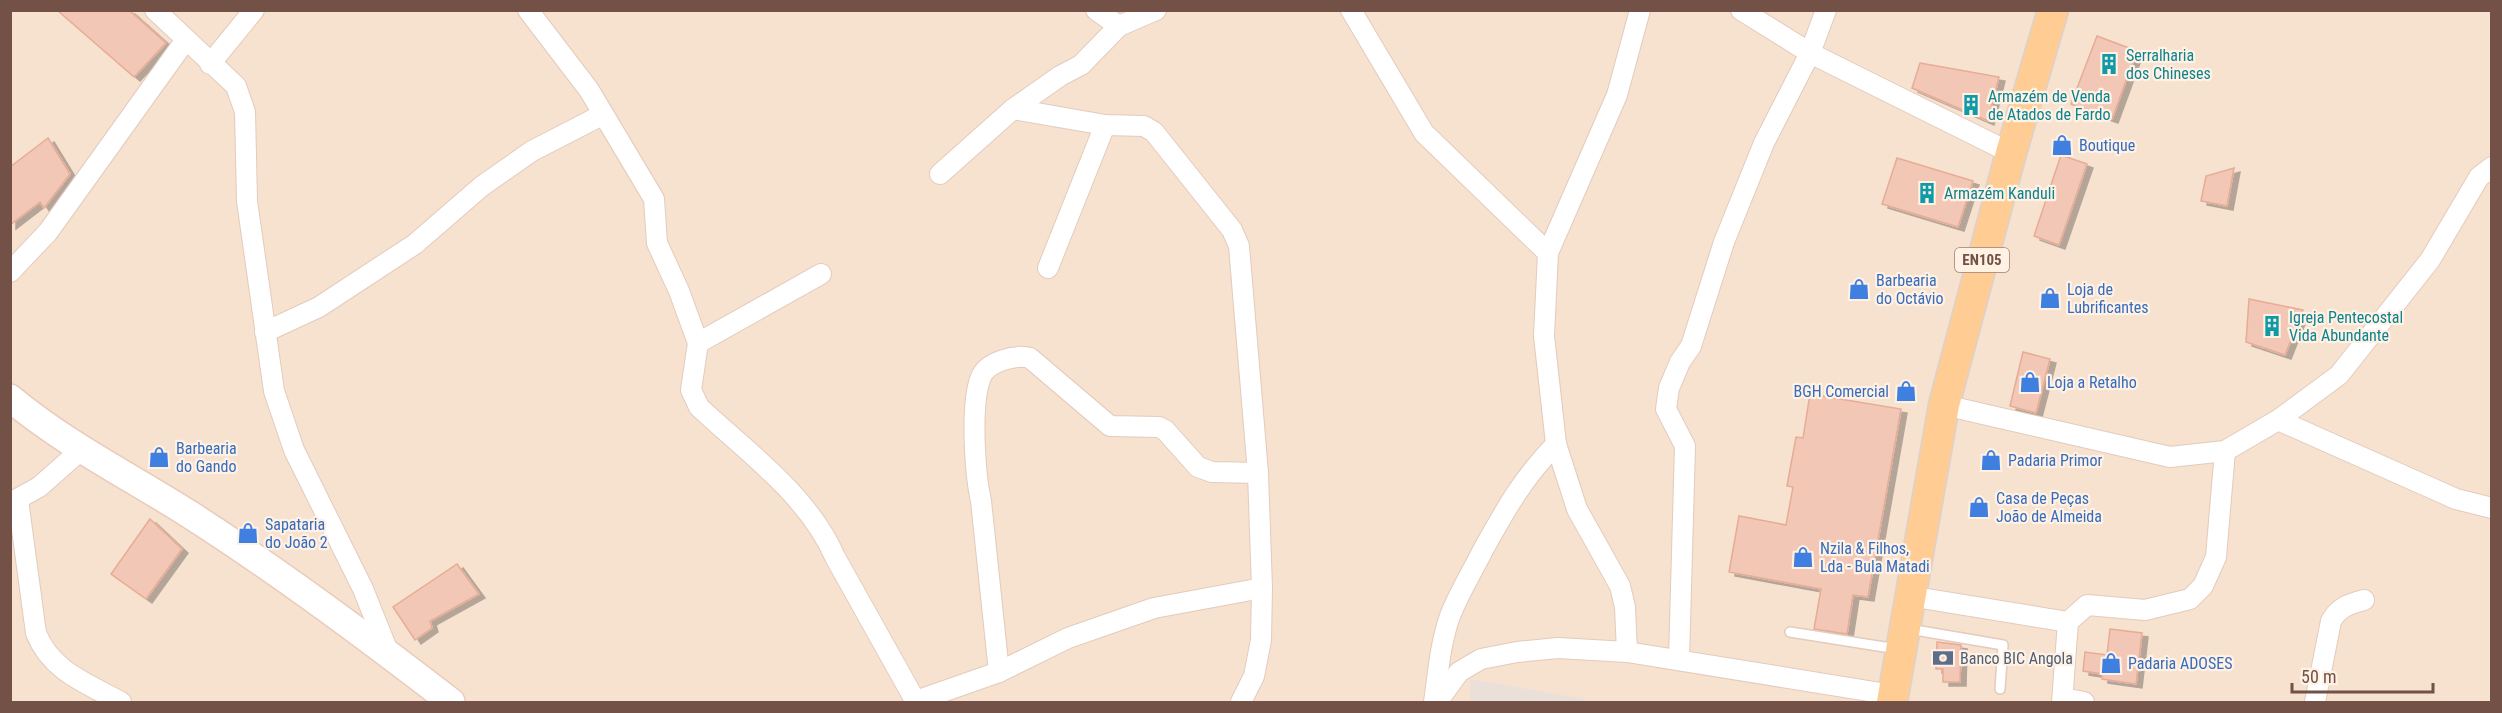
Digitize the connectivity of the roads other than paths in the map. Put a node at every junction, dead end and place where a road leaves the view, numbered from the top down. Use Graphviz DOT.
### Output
graph roads {
  1 [pos="155,10"];
  2 [pos="255,10"];
  3 [pos="528,10"];
  4 [pos="1096,10"];
  5 [pos="1156,10"];
  6 [pos="1351,10"];
  7 [pos="1640,10"];
  8 [pos="1741,10"];
  9 [pos="1826,10"];
  10 [pos="2053,10"];
  11 [pos="1119,26"];
  12 [pos="185,41"];
  13 [pos="1810,53"];
  14 [pos="210,64"];
  15 [pos="1013,109"];
  16 [pos="602,115"];
  17 [pos="1105,125"];
  18 [pos="2011,153"];
  19 [pos="2492,167"];
  20 [pos="940,174"];
  21 [pos="1548,253"];
  22 [pos="1048,268"];
  23 [pos="10,272"];
  24 [pos="822,274"];
  25 [pos="265,332"];
  26 [pos="698,343"];
  27 [pos="10,398"];
  28 [pos="1944,405"];
  29 [pos="2278,420"];
  30 [pos="1556,444"];
  31 [pos="81,450"];
  32 [pos="2225,451"];
  33 [pos="1258,473"];
  34 [pos="14,501"];
  35 [pos="2492,508"];
  36 [pos="1262,588"];
  37 [pos="1909,596"];
  38 [pos="2364,600"];
  39 [pos="2068,622"];
  40 [pos="1790,632"];
  41 [pos="1902,639"];
  42 [pos="1627,652"];
  43 [pos="389,654"];
  44 [pos="1679,659"];
  45 [pos="999,672"];
  46 [pos="2000,689"];
  47 [pos="1893,699"];
  48 [pos="2062,700"];
  49 [pos="121,702"];
  50 [pos="452,702"];
  51 [pos="916,702"];
  52 [pos="1241,702"];
  53 [pos="1436,702"];
  54 [pos="2084,702"];
  55 [pos="2315,702"];
  1 -- 12 [label="street"];
  2 -- 14 [label="street"];
  3 -- 16 [label="street"];
  4 -- 11 [label="street"];
  5 -- 11 [label="street"];
  6 -- 21 [label="street"];
  7 -- 21 [label="street"];
  8 -- 13 [label="street"];
  9 -- 13 [label="street"];
  10 -- 18 [label="main road, EN105"];
  11 -- 15 [label="street"];
  12 -- 14 [label="street"];
  12 -- 23 [label="street"];
  13 -- 18 [label="street"];
  13 -- 44 [label="street"];
  14 -- 25 [label="street"];
  15 -- 17 [label="street"];
  15 -- 20 [label="street"];
  16 -- 25 [label="street"];
  16 -- 26 [label="street"];
  17 -- 22 [label="street"];
  17 -- 33 [label="street"];
  18 -- 28 [label="main road, EN105"];
  19 -- 29 [label="street"];
  21 -- 30 [label="street"];
  24 -- 26 [label="street"];
  25 -- 43 [label="street"];
  26 -- 51 [label="street"];
  27 -- 31 [label="main road"];
  28 -- 32 [label="street"];
  28 -- 37 [label="main road, EN105"];
  29 -- 32 [label="street"];
  29 -- 35 [label="street"];
  30 -- 42 [label="street"];
  30 -- 53 [label="street"];
  31 -- 34 [label="street"];
  31 -- 43 [label="main road"];
  32 -- 39 [label="street"];
  33 -- 36 [label="street"];
  33 -- 45 [label="street"];
  34 -- 49 [label="street"];
  36 -- 45 [label="street"];
  36 -- 52 [label="street"];
  37 -- 39 [label="street"];
  37 -- 41 [label="main road, EN105"];
  38 -- 55 [label="street"];
  39 -- 48 [label="street"];
  40 -- 41 [label="lane"];
  41 -- 46 [label="lane"];
  41 -- 47 [label="main road, EN105"];
  42 -- 44 [label="street"];
  42 -- 53 [label="street"];
  43 -- 50 [label="main road"];
  44 -- 47 [label="street"];
  45 -- 51 [label="street"];
  48 -- 54 [label="street"];
}
